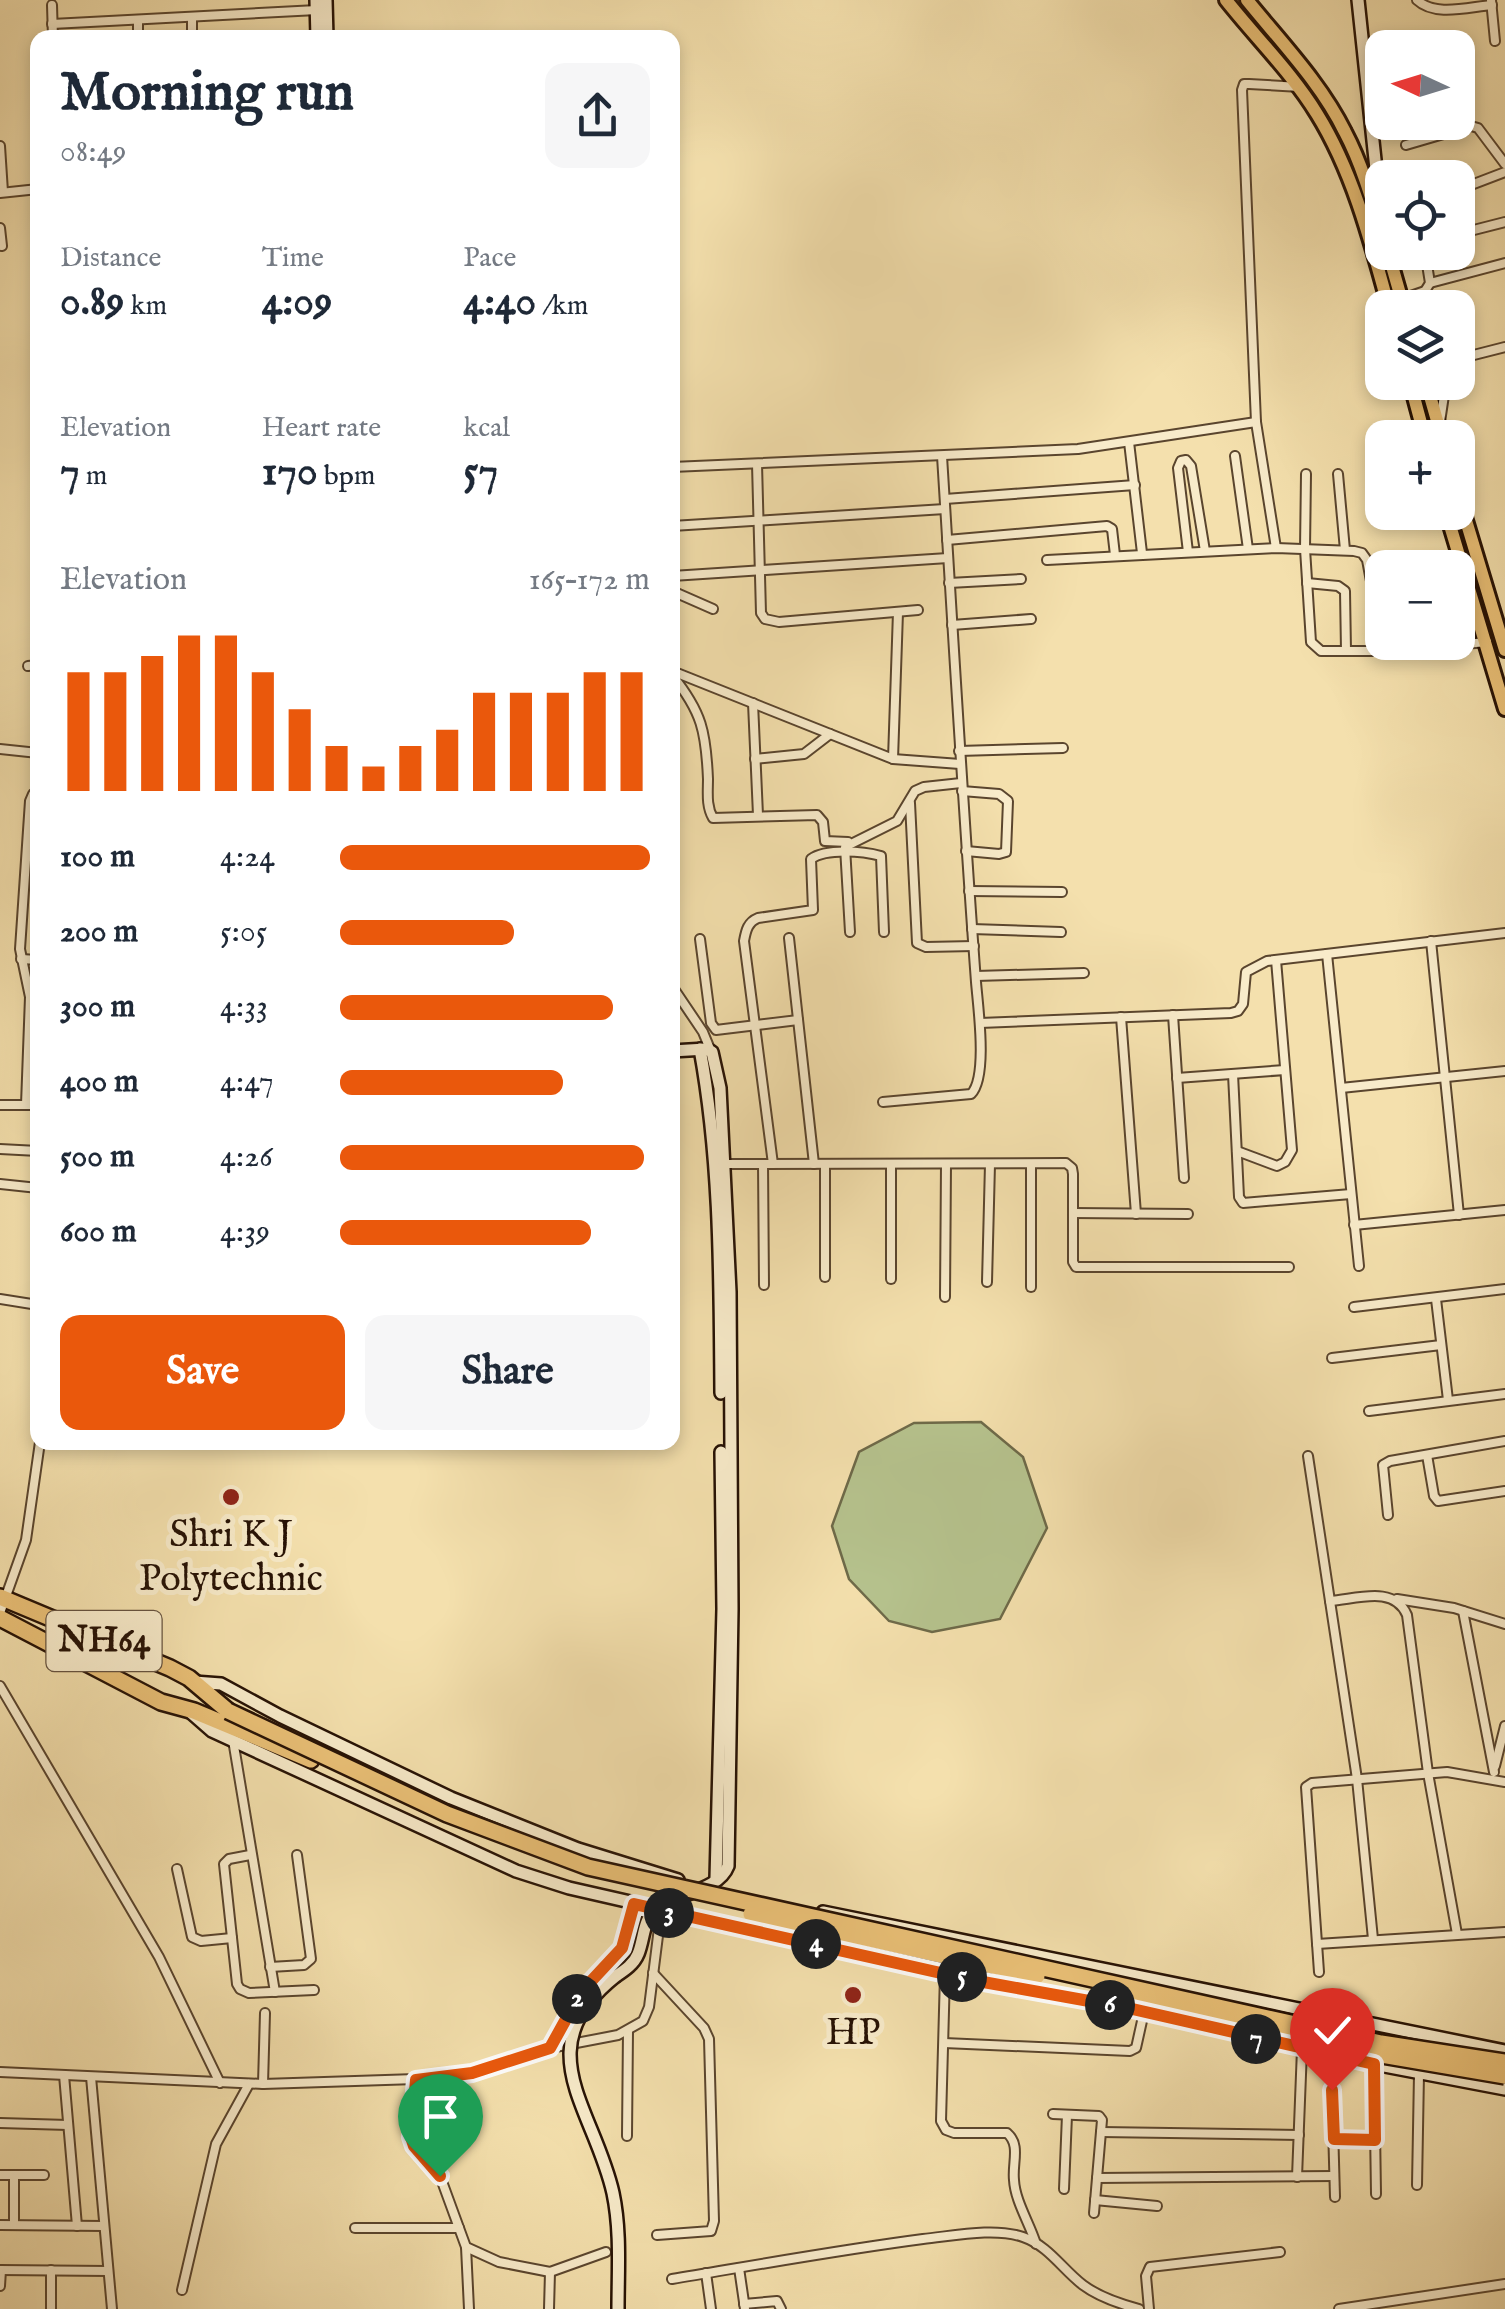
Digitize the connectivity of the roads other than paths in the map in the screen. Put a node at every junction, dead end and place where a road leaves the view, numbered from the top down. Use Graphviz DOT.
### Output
graph roads {
  1 [pos="1226,0"];
  2 [pos="1247,0"];
  3 [pos="1358,0"];
  4 [pos="1418,0"];
  5 [pos="1491,2"];
  6 [pos="52,5"];
  7 [pos="321,5"];
  8 [pos="192,18"];
  9 [pos="138,20"];
  10 [pos="86,23"];
  11 [pos="52,24"];
  12 [pos="52,30"];
  13 [pos="86,30"];
  14 [pos="138,30"];
  15 [pos="192,30"];
  16 [pos="318,30"];
  17 [pos="325,30"];
  18 [pos="1495,41"];
  19 [pos="1313,82"];
  20 [pos="1298,88"];
  21 [pos="1406,145"];
  22 [pos="0,146"];
  23 [pos="1375,160"];
  24 [pos="1505,164"];
  25 [pos="1505,172"];
  26 [pos="1365,179"];
  27 [pos="1475,183"];
  28 [pos="30,190"];
  29 [pos="2,192"];
  30 [pos="1505,222"];
  31 [pos="0,228"];
  32 [pos="1475,230"];
  33 [pos="2,246"];
  34 [pos="1505,263"];
  35 [pos="1427,270"];
  36 [pos="1427,287"];
  37 [pos="1384,290"];
  38 [pos="1422,290"];
  39 [pos="1427,290"];
  40 [pos="1505,347"];
  41 [pos="1475,355"];
  42 [pos="1256,422"];
  43 [pos="1129,442"];
  44 [pos="942,456"];
  45 [pos="1235,456"];
  46 [pos="758,464"];
  47 [pos="680,468"];
  48 [pos="1306,474"];
  49 [pos="1338,474"];
  50 [pos="1135,485"];
  51 [pos="945,504"];
  52 [pos="759,518"];
  53 [pos="680,525"];
  54 [pos="1452,530"];
  55 [pos="1469,530"];
  56 [pos="947,540"];
  57 [pos="1276,548"];
  58 [pos="1248,549"];
  59 [pos="1305,549"];
  60 [pos="1345,550"];
  61 [pos="1205,551"];
  62 [pos="1188,552"];
  63 [pos="1142,553"];
  64 [pos="1116,555"];
  65 [pos="1365,557"];
  66 [pos="948,558"];
  67 [pos="1047,560"];
  68 [pos="760,570"];
  69 [pos="680,575"];
  70 [pos="1021,579"];
  71 [pos="950,583"];
  72 [pos="1307,583"];
  73 [pos="680,595"];
  74 [pos="714,609"];
  75 [pos="918,610"];
  76 [pos="898,612"];
  77 [pos="1031,619"];
  78 [pos="952,625"];
  79 [pos="1475,642"];
  80 [pos="1487,642"];
  81 [pos="1365,648"];
  82 [pos="1505,650"];
  83 [pos="1346,651"];
  84 [pos="680,676"];
  85 [pos="680,684"];
  86 [pos="753,703"];
  87 [pos="1505,710"];
  88 [pos="830,734"];
  89 [pos="0,748"];
  90 [pos="1063,748"];
  91 [pos="959,751"];
  92 [pos="30,752"];
  93 [pos="893,759"];
  94 [pos="756,760"];
  95 [pos="960,764"];
  96 [pos="962,787"];
  97 [pos="910,799"];
  98 [pos="758,815"];
  99 [pos="848,842"];
  100 [pos="30,849"];
  101 [pos="966,852"];
  102 [pos="844,853"];
  103 [pos="970,891"];
  104 [pos="24,892"];
  105 [pos="1062,892"];
  106 [pos="30,893"];
  107 [pos="972,930"];
  108 [pos="850,932"];
  109 [pos="884,932"];
  110 [pos="1062,932"];
  111 [pos="1505,932"];
  112 [pos="700,938"];
  113 [pos="789,938"];
  114 [pos="1430,941"];
  115 [pos="974,946"];
  116 [pos="1328,954"];
  117 [pos="21,959"];
  118 [pos="30,960"];
  119 [pos="1276,960"];
  120 [pos="1084,974"];
  121 [pos="976,976"];
  122 [pos="680,998"];
  123 [pos="1173,1015"];
  124 [pos="1121,1017"];
  125 [pos="798,1020"];
  126 [pos="980,1023"];
  127 [pos="755,1026"];
  128 [pos="705,1049"];
  129 [pos="680,1051"];
  130 [pos="1285,1070"];
  131 [pos="1505,1071"];
  132 [pos="1233,1074"];
  133 [pos="1177,1078"];
  134 [pos="1444,1078"];
  135 [pos="1341,1088"];
  136 [pos="883,1102"];
  137 [pos="0,1105"];
  138 [pos="26,1105"];
  139 [pos="30,1105"];
  140 [pos="0,1150"];
  141 [pos="30,1151"];
  142 [pos="1237,1151"];
  143 [pos="725,1164"];
  144 [pos="768,1164"];
  145 [pos="814,1164"];
  146 [pos="825,1164"];
  147 [pos="891,1164"];
  148 [pos="946,1164"];
  149 [pos="990,1164"];
  150 [pos="1031,1164"];
  151 [pos="1184,1178"];
  152 [pos="0,1184"];
  153 [pos="30,1187"];
  154 [pos="1352,1194"];
  155 [pos="1505,1210"];
  156 [pos="1073,1212"];
  157 [pos="1136,1214"];
  158 [pos="1188,1214"];
  159 [pos="1459,1216"];
  160 [pos="1354,1224"];
  161 [pos="1358,1266"];
  162 [pos="1289,1267"];
  163 [pos="824,1277"];
  164 [pos="891,1279"];
  165 [pos="987,1282"];
  166 [pos="764,1285"];
  167 [pos="1031,1287"];
  168 [pos="1505,1289"];
  169 [pos="945,1297"];
  170 [pos="0,1299"];
  171 [pos="1436,1299"];
  172 [pos="30,1305"];
  173 [pos="1354,1307"];
  174 [pos="1441,1344"];
  175 [pos="1332,1358"];
  176 [pos="1505,1394"];
  177 [pos="1448,1400"];
  178 [pos="1369,1411"];
  179 [pos="1505,1441"];
  180 [pos="39,1450"];
  181 [pos="1427,1455"];
  182 [pos="1308,1456"];
  183 [pos="1505,1491"];
  184 [pos="1388,1515"];
  185 [pos="1396,1599"];
  186 [pos="1330,1602"];
  187 [pos="1462,1611"];
  188 [pos="2,1613"];
  189 [pos="1505,1624"];
  190 [pos="194,1682"];
  191 [pos="0,1686"];
  192 [pos="188,1710"];
  193 [pos="224,1716"];
  194 [pos="1505,1726"];
  195 [pos="233,1740"];
  196 [pos="1428,1773"];
  197 [pos="1493,1776"];
  198 [pos="1357,1779"];
  199 [pos="1505,1782"];
  200 [pos="250,1855"];
  201 [pos="296,1855"];
  202 [pos="176,1869"];
  203 [pos="716,1879"];
  204 [pos="702,1888"];
  205 [pos="634,1904"];
  206 [pos="658,1911"];
  207 [pos="1505,1932"];
  208 [pos="1457,1934"];
  209 [pos="232,1938"];
  210 [pos="1373,1940"];
  211 [pos="1317,1944"];
  212 [pos="270,1968"];
  213 [pos="1320,1972"];
  214 [pos="653,1973"];
  215 [pos="946,1974"];
  216 [pos="314,1990"];
  217 [pos="275,1992"];
  218 [pos="1144,2012"];
  219 [pos="265,2013"];
  220 [pos="628,2031"];
  221 [pos="944,2043"];
  222 [pos="550,2048"];
  223 [pos="1302,2049"];
  224 [pos="1505,2050"];
  225 [pos="1505,2062"];
  226 [pos="1374,2064"];
  227 [pos="0,2072"];
  228 [pos="1420,2074"];
  229 [pos="64,2076"];
  230 [pos="1505,2076"];
  231 [pos="91,2077"];
  232 [pos="416,2080"];
  233 [pos="220,2083"];
  234 [pos="249,2084"];
  235 [pos="263,2084"];
  236 [pos="1332,2090"];
  237 [pos="1505,2090"];
  238 [pos="1053,2114"];
  239 [pos="1066,2114"];
  240 [pos="0,2123"];
  241 [pos="68,2124"];
  242 [pos="1101,2132"];
  243 [pos="627,2136"];
  244 [pos="1298,2136"];
  245 [pos="1334,2139"];
  246 [pos="1375,2140"];
  247 [pos="0,2175"];
  248 [pos="14,2175"];
  249 [pos="44,2175"];
  250 [pos="1334,2176"];
  251 [pos="1297,2177"];
  252 [pos="1097,2178"];
  253 [pos="1417,2185"];
  254 [pos="1064,2189"];
  255 [pos="1376,2194"];
  256 [pos="1335,2197"];
  257 [pos="1095,2200"];
  258 [pos="1157,2206"];
  259 [pos="1094,2213"];
  260 [pos="0,2225"];
  261 [pos="14,2225"];
  262 [pos="77,2226"];
  263 [pos="104,2226"];
  264 [pos="355,2228"];
  265 [pos="459,2228"];
  266 [pos="657,2235"];
  267 [pos="1036,2244"];
  268 [pos="466,2248"];
  269 [pos="606,2252"];
  270 [pos="1280,2252"];
  271 [pos="739,2268"];
  272 [pos="0,2270"];
  273 [pos="51,2270"];
  274 [pos="108,2270"];
  275 [pos="550,2272"];
  276 [pos="706,2274"];
  277 [pos="672,2279"];
  278 [pos="1505,2284"];
  279 [pos="0,2286"];
  280 [pos="182,2290"];
  281 [pos="745,2306"];
  282 [pos="51,2309"];
  283 [pos="112,2309"];
  284 [pos="469,2309"];
  285 [pos="549,2309"];
  286 [pos="618,2309"];
  287 [pos="711,2309"];
  288 [pos="781,2309"];
  289 [pos="1139,2309"];
  290 [pos="1149,2309"];
  291 [pos="1340,2309"];
  1 -- 20 [label="main road"];
  2 -- 19 [label="main road"];
  3 -- 23 [label="street"];
  4 -- 5 [label="street"];
  5 -- 18 [label="street"];
  6 -- 11 [label="street"];
  7 -- 8 [label="street"];
  7 -- 16 [label="street"];
  7 -- 17 [label="street"];
  8 -- 9 [label="street"];
  8 -- 15 [label="street"];
  9 -- 10 [label="street"];
  9 -- 14 [label="street"];
  10 -- 11 [label="street"];
  10 -- 13 [label="street"];
  11 -- 12 [label="street"];
  19 -- 20 [label="street"];
  19 -- 26 [label="main road"];
  20 -- 37 [label="main road"];
  20 -- 42 [label="street"];
  21 -- 24 [label="street"];
  22 -- 29 [label="street"];
  25 -- 27 [label="street"];
  28 -- 29 [label="street"];
  30 -- 32 [label="street"];
  31 -- 33 [label="street"];
  34 -- 36 [label="street"];
  35 -- 36 [label="street"];
  36 -- 38 [label="street"];
  36 -- 39 [label="street"];
  40 -- 41 [label="street"];
  42 -- 43 [label="street"];
  42 -- 57 [label="street"];
  43 -- 44 [label="street"];
  43 -- 50 [label="street"];
  44 -- 46 [label="street"];
  44 -- 51 [label="street"];
  45 -- 58 [label="street"];
  46 -- 47 [label="street"];
  46 -- 52 [label="street"];
  48 -- 59 [label="street"];
  49 -- 60 [label="street"];
  50 -- 51 [label="street"];
  50 -- 63 [label="street"];
  51 -- 52 [label="street"];
  51 -- 56 [label="street"];
  52 -- 53 [label="street"];
  52 -- 68 [label="street"];
  54 -- 80 [label="main road"];
  55 -- 82 [label="main road"];
  56 -- 64 [label="street"];
  56 -- 66 [label="street"];
  57 -- 58 [label="street"];
  57 -- 59 [label="street"];
  58 -- 61 [label="street"];
  59 -- 60 [label="street"];
  59 -- 72 [label="street"];
  60 -- 65 [label="street"];
  61 -- 62 [label="street"];
  61 -- 62 [label="street"];
  62 -- 63 [label="street"];
  63 -- 64 [label="street"];
  64 -- 67 [label="street"];
  66 -- 68 [label="street"];
  66 -- 71 [label="street"];
  68 -- 69 [label="street"];
  68 -- 76 [label="street"];
  70 -- 71 [label="street"];
  71 -- 78 [label="street"];
  72 -- 83 [label="street"];
  72 -- 83 [label="street"];
  73 -- 74 [label="street"];
  75 -- 76 [label="street"];
  76 -- 93 [label="street"];
  77 -- 78 [label="street"];
  78 -- 91 [label="street"];
  79 -- 80 [label="street"];
  80 -- 87 [label="main road"];
  81 -- 83 [label="street"];
  84 -- 86 [label="street"];
  85 -- 98 [label="street"];
  86 -- 88 [label="street"];
  86 -- 94 [label="street"];
  88 -- 93 [label="street"];
  88 -- 94 [label="street"];
  89 -- 92 [label="street"];
  90 -- 91 [label="street"];
  91 -- 95 [label="street"];
  93 -- 95 [label="street"];
  94 -- 98 [label="street"];
  95 -- 96 [label="street"];
  96 -- 97 [label="street"];
  96 -- 101 [label="street"];
  96 -- 101 [label="street"];
  97 -- 99 [label="street"];
  97 -- 115 [label="street"];
  98 -- 99 [label="street"];
  99 -- 102 [label="street"];
  100 -- 104 [label="street"];
  101 -- 103 [label="street"];
  102 -- 108 [label="street"];
  102 -- 109 [label="street"];
  102 -- 127 [label="street"];
  103 -- 105 [label="street"];
  103 -- 107 [label="street"];
  104 -- 106 [label="street"];
  104 -- 117 [label="street"];
  107 -- 110 [label="street"];
  107 -- 115 [label="street"];
  111 -- 114 [label="street"];
  112 -- 127 [label="street"];
  113 -- 125 [label="street"];
  114 -- 116 [label="street"];
  114 -- 134 [label="street"];
  115 -- 121 [label="street"];
  116 -- 119 [label="street"];
  116 -- 135 [label="street"];
  117 -- 118 [label="street"];
  117 -- 138 [label="street"];
  119 -- 123 [label="street"];
  119 -- 130 [label="street"];
  120 -- 121 [label="street"];
  121 -- 126 [label="street"];
  122 -- 128 [label="street"];
  123 -- 124 [label="street"];
  123 -- 133 [label="street"];
  124 -- 126 [label="street"];
  124 -- 157 [label="street"];
  125 -- 127 [label="street"];
  125 -- 145 [label="street"];
  126 -- 136 [label="street"];
  127 -- 144 [label="street"];
  128 -- 129 [label="street"];
  128 -- 143 [label="street"];
  128 -- 203 [label="street"];
  130 -- 132 [label="street"];
  130 -- 142 [label="street"];
  131 -- 134 [label="street"];
  132 -- 133 [label="street"];
  132 -- 142 [label="street"];
  133 -- 151 [label="street"];
  134 -- 135 [label="street"];
  134 -- 159 [label="street"];
  135 -- 154 [label="street"];
  137 -- 138 [label="street"];
  138 -- 139 [label="street"];
  140 -- 141 [label="street"];
  142 -- 154 [label="street"];
  143 -- 144 [label="street"];
  143 -- 203 [label="street"];
  144 -- 145 [label="street"];
  144 -- 166 [label="street"];
  145 -- 146 [label="street"];
  146 -- 147 [label="street"];
  146 -- 163 [label="street"];
  147 -- 148 [label="street"];
  147 -- 164 [label="street"];
  148 -- 149 [label="street"];
  148 -- 169 [label="street"];
  149 -- 150 [label="street"];
  149 -- 165 [label="street"];
  150 -- 156 [label="street"];
  150 -- 167 [label="street"];
  152 -- 153 [label="street"];
  154 -- 160 [label="street"];
  155 -- 159 [label="street"];
  156 -- 157 [label="street"];
  156 -- 162 [label="street"];
  157 -- 158 [label="street"];
  159 -- 160 [label="street"];
  160 -- 161 [label="street"];
  168 -- 171 [label="street"];
  170 -- 172 [label="street"];
  171 -- 173 [label="street"];
  171 -- 174 [label="street"];
  174 -- 175 [label="street"];
  174 -- 177 [label="street"];
  176 -- 177 [label="street"];
  177 -- 178 [label="street"];
  179 -- 181 [label="street"];
  180 -- 188 [label="street"];
  181 -- 183 [label="street"];
  181 -- 184 [label="street"];
  182 -- 186 [label="street"];
  185 -- 186 [label="street"];
  185 -- 187 [label="street"];
  185 -- 196 [label="street"];
  186 -- 198 [label="street"];
  187 -- 189 [label="street"];
  187 -- 197 [label="street"];
  188 -- 190 [label="highway, NH64"];
  188 -- 192 [label="highway, NH64"];
  190 -- 193 [label="highway, NH64"];
  190 -- 204 [label="street"];
  191 -- 233 [label="street"];
  192 -- 193 [label="highway, NH64"];
  192 -- 195 [label="street, NH64"];
  193 -- 225 [label="highway, NH64, bridge"];
  193 -- 230 [label="highway, NH64, bridge"];
  194 -- 197 [label="street"];
  195 -- 200 [label="street"];
  195 -- 205 [label="street, NH64"];
  196 -- 197 [label="street"];
  196 -- 198 [label="street"];
  196 -- 208 [label="street"];
  197 -- 199 [label="street"];
  198 -- 210 [label="street"];
  198 -- 211 [label="street"];
  200 -- 209 [label="street"];
  200 -- 212 [label="street"];
  201 -- 212 [label="street"];
  202 -- 209 [label="street"];
  203 -- 204 [label="street"];
  204 -- 206 [label="street"];
  204 -- 224 [label="street"];
  205 -- 206 [label="street, NH64"];
  205 -- 222 [label="street"];
  206 -- 214 [label="street"];
  206 -- 215 [label="street, NH64"];
  206 -- 286 [label="street, bridge"];
  207 -- 208 [label="street"];
  208 -- 210 [label="street"];
  209 -- 217 [label="street"];
  210 -- 211 [label="street"];
  211 -- 213 [label="street"];
  212 -- 217 [label="street"];
  214 -- 220 [label="street"];
  214 -- 266 [label="street"];
  215 -- 218 [label="street, NH64"];
  215 -- 221 [label="street"];
  216 -- 217 [label="street"];
  218 -- 221 [label="street"];
  218 -- 223 [label="street, NH64"];
  219 -- 235 [label="street"];
  220 -- 222 [label="street"];
  220 -- 243 [label="street"];
  221 -- 267 [label="street"];
  222 -- 232 [label="street"];
  223 -- 226 [label="street, NH64"];
  223 -- 244 [label="street"];
  226 -- 228 [label="street, NH64"];
  226 -- 246 [label="street"];
  227 -- 229 [label="street"];
  228 -- 237 [label="street, NH64"];
  228 -- 253 [label="street"];
  229 -- 231 [label="street"];
  229 -- 241 [label="street"];
  231 -- 233 [label="street"];
  231 -- 263 [label="street"];
  232 -- 235 [label="street"];
  232 -- 265 [label="street"];
  233 -- 234 [label="street"];
  234 -- 235 [label="street"];
  234 -- 280 [label="street"];
  236 -- 245 [label="street"];
  238 -- 239 [label="street"];
  239 -- 242 [label="street"];
  239 -- 254 [label="street"];
  240 -- 241 [label="street"];
  241 -- 262 [label="street"];
  242 -- 244 [label="street"];
  242 -- 252 [label="street"];
  244 -- 251 [label="street"];
  245 -- 246 [label="street"];
  245 -- 250 [label="street"];
  246 -- 255 [label="street"];
  247 -- 248 [label="street"];
  248 -- 249 [label="street"];
  248 -- 261 [label="street"];
  250 -- 251 [label="street"];
  250 -- 256 [label="street"];
  251 -- 252 [label="street"];
  252 -- 257 [label="street"];
  257 -- 258 [label="street"];
  257 -- 259 [label="street"];
  260 -- 261 [label="street"];
  261 -- 262 [label="street"];
  262 -- 263 [label="street"];
  263 -- 274 [label="street"];
  264 -- 265 [label="street"];
  265 -- 268 [label="street"];
  267 -- 271 [label="street"];
  267 -- 289 [label="street"];
  268 -- 275 [label="street"];
  268 -- 284 [label="street"];
  269 -- 275 [label="street"];
  270 -- 290 [label="street"];
  271 -- 276 [label="street"];
  271 -- 281 [label="street"];
  272 -- 273 [label="street"];
  272 -- 279 [label="street"];
  273 -- 274 [label="street"];
  273 -- 282 [label="street"];
  274 -- 283 [label="street"];
  275 -- 285 [label="street"];
  276 -- 277 [label="street"];
  276 -- 287 [label="street"];
  278 -- 291 [label="street"];
  281 -- 288 [label="street"];
}
